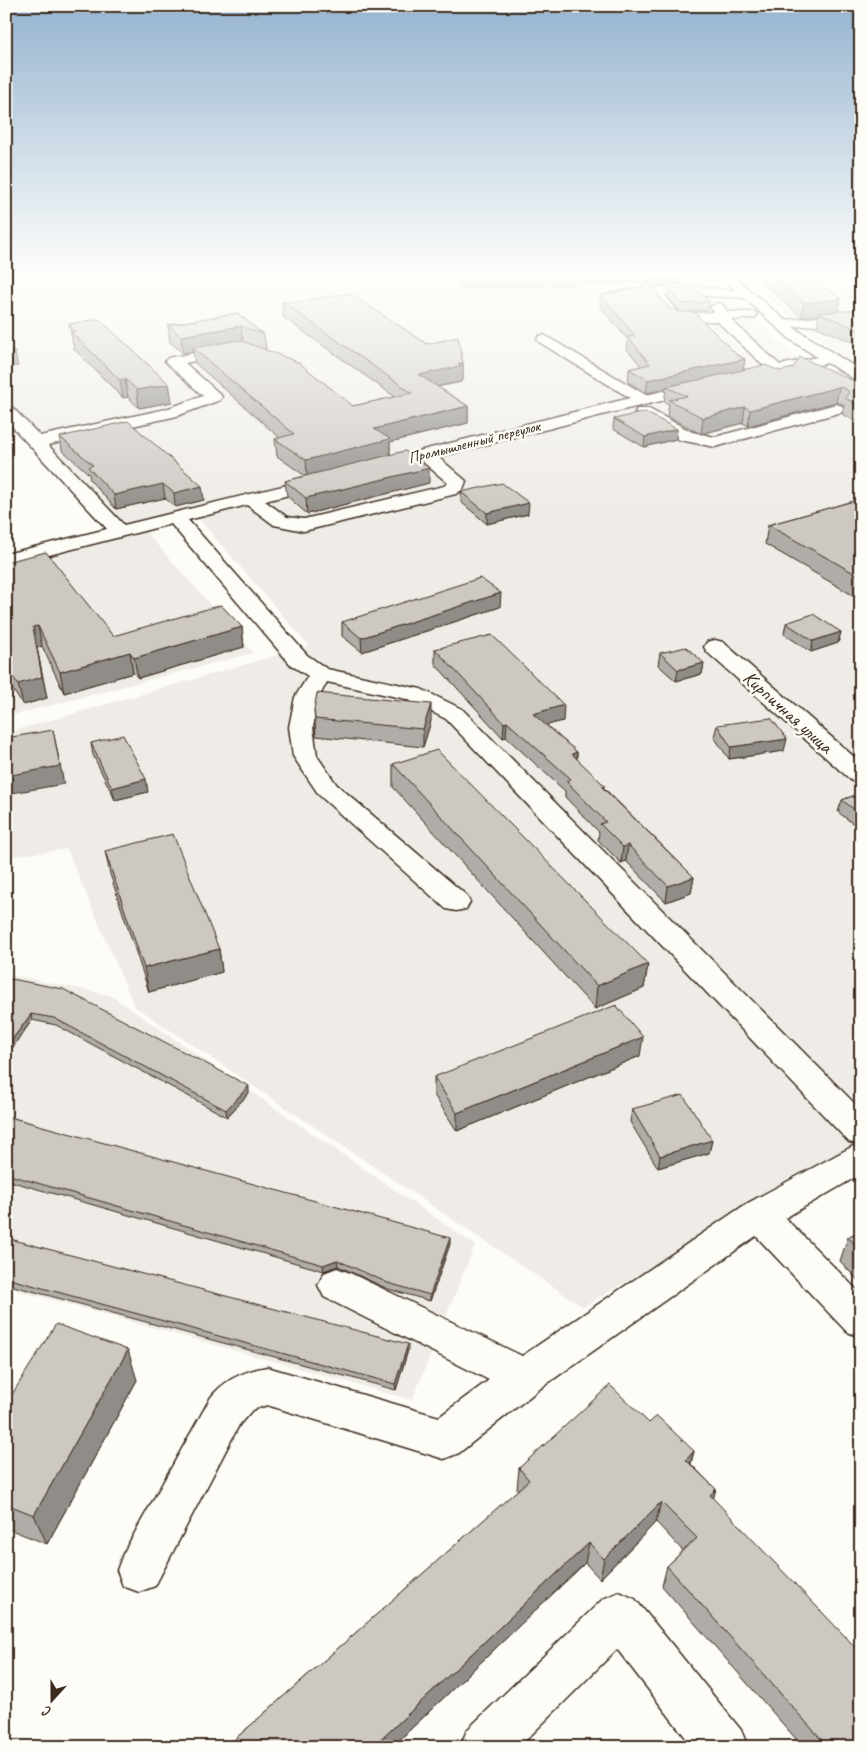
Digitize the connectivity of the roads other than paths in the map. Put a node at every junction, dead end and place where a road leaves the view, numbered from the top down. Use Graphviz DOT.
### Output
graph roads {
  1 [pos="212,354"];
  2 [pos="566,354"];
  3 [pos="759,354"];
  4 [pos="793,354"];
  5 [pos="820,354"];
  6 [pos="827,359"];
  7 [pos="804,364"];
  8 [pos="777,370"];
  9 [pos="861,378"];
  10 [pos="636,402"];
  11 [pos="836,409"];
  12 [pos="6,410"];
  13 [pos="37,442"];
  14 [pos="425,455"];
  15 [pos="357,472"];
  16 [pos="338,477"];
  17 [pos="251,499"];
  18 [pos="176,518"];
  19 [pos="120,532"];
  20 [pos="6,560"];
  21 [pos="715,647"];
  22 [pos="320,674"];
  23 [pos="861,776"];
  24 [pos="456,902"];
  25 [pos="861,1132"];
  26 [pos="861,1158"];
  27 [pos="760,1215"];
  28 [pos="337,1285"];
  29 [pos="861,1320"];
  30 [pos="524,1377"];
  31 [pos="139,1570"];
  32 [pos="484,1747"];
  33 [pos="724,1747"];
  1 -- 13 [label="street"];
  2 -- 10 [label="street"];
  3 -- 8 [label="street"];
  4 -- 7 [label="street"];
  5 -- 6 [label="street"];
  6 -- 7 [label="street, Промышленный переулок"];
  6 -- 9 [label="street"];
  7 -- 8 [label="street, Промышленный переулок"];
  8 -- 10 [label="street, Промышленный переулок"];
  10 -- 11 [label="street"];
  10 -- 14 [label="street, Промышленный переулок"];
  12 -- 13 [label="street"];
  13 -- 19 [label="street"];
  14 -- 15 [label="street, Промышленный переулок"];
  14 -- 17 [label="street"];
  16 -- 17 [label="street"];
  17 -- 18 [label="street"];
  18 -- 19 [label="street"];
  18 -- 22 [label="street"];
  19 -- 20 [label="street"];
  21 -- 23 [label="street, Кирпичная улица"];
  22 -- 24 [label="street"];
  22 -- 25 [label="street"];
  26 -- 27 [label="street"];
  27 -- 29 [label="street"];
  27 -- 30 [label="street"];
  28 -- 30 [label="street"];
  30 -- 31 [label="street"];
  32 -- 33 [label="street"];
}
